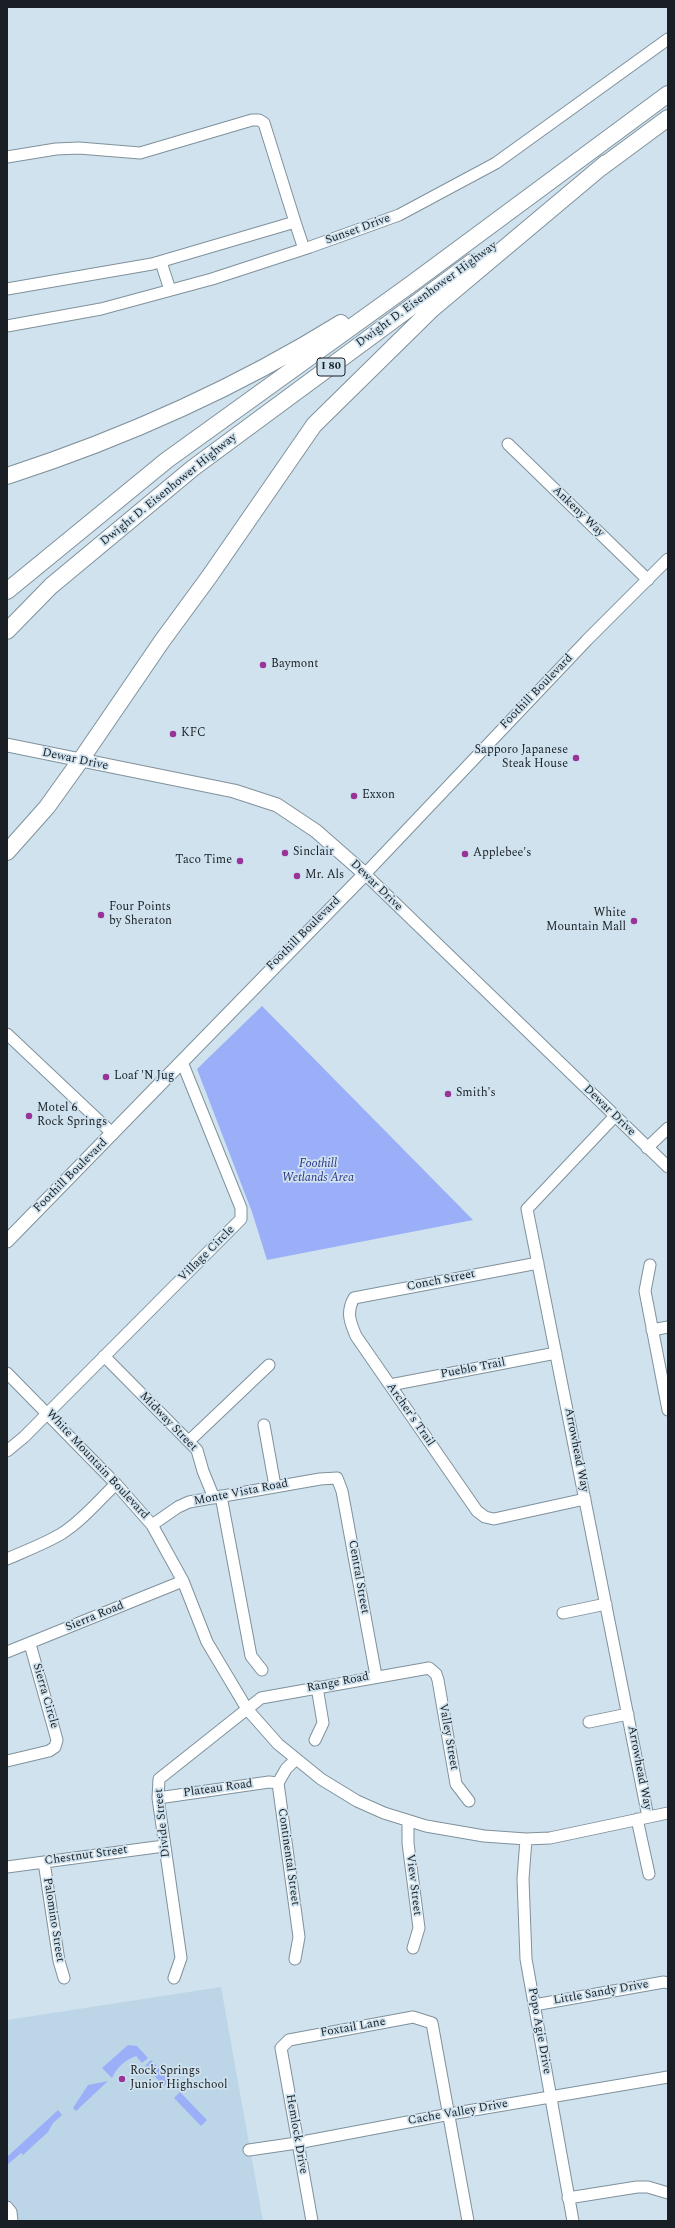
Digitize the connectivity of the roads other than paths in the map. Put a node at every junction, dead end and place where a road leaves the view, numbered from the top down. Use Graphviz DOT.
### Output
graph roads {
  1 [pos="668,39"];
  2 [pos="668,94"];
  3 [pos="668,118"];
  4 [pos="7,157"];
  5 [pos="606,164"];
  6 [pos="533,194"];
  7 [pos="295,222"];
  8 [pos="304,249"];
  9 [pos="161,262"];
  10 [pos="7,289"];
  11 [pos="170,290"];
  12 [pos="7,326"];
  13 [pos="508,444"];
  14 [pos="7,476"];
  15 [pos="668,559"];
  16 [pos="648,580"];
  17 [pos="7,591"];
  18 [pos="7,631"];
  19 [pos="7,745"];
  20 [pos="80,761"];
  21 [pos="7,852"];
  22 [pos="365,874"];
  23 [pos="7,1034"];
  24 [pos="182,1062"];
  25 [pos="615,1116"];
  26 [pos="668,1128"];
  27 [pos="112,1134"];
  28 [pos="648,1148"];
  29 [pos="668,1168"];
  30 [pos="7,1241"];
  31 [pos="538,1262"];
  32 [pos="650,1265"];
  33 [pos="349,1307"];
  34 [pos="668,1327"];
  35 [pos="652,1330"];
  36 [pos="556,1354"];
  37 [pos="104,1356"];
  38 [pos="269,1365"];
  39 [pos="7,1373"];
  40 [pos="390,1385"];
  41 [pos="668,1410"];
  42 [pos="48,1412"];
  43 [pos="264,1425"];
  44 [pos="190,1441"];
  45 [pos="7,1451"];
  46 [pos="337,1478"];
  47 [pos="116,1484"];
  48 [pos="275,1486"];
  49 [pos="217,1497"];
  50 [pos="585,1499"];
  51 [pos="152,1525"];
  52 [pos="7,1559"];
  53 [pos="183,1581"];
  54 [pos="606,1604"];
  55 [pos="563,1613"];
  56 [pos="30,1644"];
  57 [pos="7,1652"];
  58 [pos="262,1670"];
  59 [pos="433,1671"];
  60 [pos="376,1676"];
  61 [pos="317,1687"];
  62 [pos="247,1709"];
  63 [pos="628,1714"];
  64 [pos="589,1722"];
  65 [pos="315,1740"];
  66 [pos="296,1760"];
  67 [pos="7,1761"];
  68 [pos="278,1782"];
  69 [pos="158,1798"];
  70 [pos="469,1801"];
  71 [pos="668,1813"];
  72 [pos="643,1818"];
  73 [pos="408,1821"];
  74 [pos="526,1839"];
  75 [pos="164,1846"];
  76 [pos="44,1862"];
  77 [pos="7,1867"];
  78 [pos="649,1874"];
  79 [pos="413,1948"];
  80 [pos="295,1960"];
  81 [pos="64,1978"];
  82 [pos="174,1978"];
  83 [pos="668,1983"];
  84 [pos="534,2005"];
  85 [pos="281,2048"];
  86 [pos="668,2077"];
  87 [pos="550,2097"];
  88 [pos="450,2114"];
  89 [pos="297,2143"];
  90 [pos="249,2150"];
  91 [pos="668,2193"];
  92 [pos="568,2198"];
  93 [pos="7,2207"];
  94 [pos="12,2221"];
  95 [pos="312,2221"];
  96 [pos="468,2221"];
  97 [pos="573,2221"];
  1 -- 8 [label="street, Sunset Drive"];
  2 -- 6 [label="highway, Dwight D. Eisenhower Highway / I 80"];
  3 -- 5 [label="highway, Dwight D. Eisenhower Highway / I 80"];
  4 -- 7 [label="street"];
  5 -- 18 [label="highway, Dwight D. Eisenhower Highway / I 80"];
  5 -- 20 [label="highway"];
  6 -- 14 [label="highway"];
  6 -- 17 [label="highway, Dwight D. Eisenhower Highway / I 80"];
  7 -- 8 [label="street"];
  7 -- 9 [label="street"];
  8 -- 11 [label="street, Sunset Drive"];
  9 -- 10 [label="street"];
  9 -- 11 [label="street"];
  11 -- 12 [label="street, Sunset Drive"];
  13 -- 16 [label="street, Ankeny Way"];
  15 -- 16 [label="street, Foothill Boulevard"];
  16 -- 22 [label="street, Foothill Boulevard"];
  19 -- 20 [label="main road, Dewar Drive"];
  20 -- 21 [label="highway"];
  20 -- 22 [label="main road, Dewar Drive"];
  22 -- 24 [label="main road, Foothill Boulevard"];
  22 -- 25 [label="street, Dewar Drive"];
  23 -- 27 [label="street"];
  24 -- 27 [label="main road, Foothill Boulevard"];
  24 -- 37 [label="street, Village Circle"];
  25 -- 28 [label="street, Dewar Drive"];
  25 -- 31 [label="street, Arrowhead Way"];
  26 -- 28 [label="street"];
  27 -- 30 [label="main road, Foothill Boulevard"];
  28 -- 29 [label="street, Dewar Drive"];
  31 -- 33 [label="street, Conch Street"];
  31 -- 36 [label="street, Arrowhead Way"];
  32 -- 35 [label="street"];
  33 -- 40 [label="street, Archer's Trail"];
  34 -- 35 [label="street"];
  35 -- 41 [label="street"];
  36 -- 40 [label="street, Pueblo Trail"];
  36 -- 50 [label="street, Arrowhead Way"];
  37 -- 42 [label="street"];
  37 -- 44 [label="street, Midway Street"];
  38 -- 44 [label="street"];
  39 -- 42 [label="street, White Mountain Boulevard"];
  40 -- 50 [label="street, Archer's Trail"];
  42 -- 45 [label="street"];
  42 -- 47 [label="street, White Mountain Boulevard"];
  43 -- 48 [label="street"];
  44 -- 49 [label="street, Midway Street"];
  46 -- 48 [label="street, Monte Vista Road"];
  46 -- 60 [label="street, Central Street"];
  47 -- 51 [label="street, White Mountain Boulevard"];
  47 -- 52 [label="street"];
  48 -- 49 [label="street, Monte Vista Road"];
  49 -- 51 [label="street, Monte Vista Road"];
  49 -- 58 [label="street, Midway Street"];
  50 -- 54 [label="street, Arrowhead Way"];
  51 -- 53 [label="street, White Mountain Boulevard"];
  53 -- 56 [label="street, Sierra Road"];
  53 -- 62 [label="street, White Mountain Boulevard"];
  54 -- 55 [label="street"];
  54 -- 63 [label="street, Arrowhead Way"];
  56 -- 57 [label="street, Sierra Road"];
  56 -- 67 [label="street, Sierra Circle"];
  59 -- 60 [label="street, Range Road"];
  59 -- 70 [label="street, Valley Street"];
  60 -- 61 [label="street, Range Road"];
  61 -- 62 [label="street, Range Road"];
  61 -- 65 [label="street"];
  62 -- 66 [label="street, White Mountain Boulevard"];
  62 -- 69 [label="street, Divide Street"];
  63 -- 64 [label="street"];
  63 -- 72 [label="street, Arrowhead Way"];
  66 -- 68 [label="street"];
  66 -- 73 [label="street, White Mountain Boulevard"];
  68 -- 69 [label="street, Plateau Road"];
  68 -- 80 [label="street, Continental Street"];
  69 -- 75 [label="street, Divide Street"];
  71 -- 72 [label="street, White Mountain Boulevard"];
  72 -- 74 [label="street, White Mountain Boulevard"];
  72 -- 78 [label="street, Arrowhead Way"];
  73 -- 74 [label="street, White Mountain Boulevard"];
  73 -- 79 [label="street, View Street"];
  74 -- 84 [label="street, Popo Agie Drive"];
  75 -- 76 [label="street, Chestnut Street"];
  75 -- 82 [label="street, Divide Street"];
  76 -- 77 [label="street, Chestnut Street"];
  76 -- 81 [label="street, Palomino Street"];
  83 -- 84 [label="street, Little Sandy Drive"];
  84 -- 87 [label="street, Popo Agie Drive"];
  85 -- 88 [label="street, Foxtail Lane"];
  85 -- 89 [label="street, Hemlock Drive"];
  86 -- 87 [label="street, Cache Valley Drive"];
  87 -- 88 [label="street, Cache Valley Drive"];
  87 -- 92 [label="street, Popo Agie Drive"];
  88 -- 89 [label="street, Cache Valley Drive"];
  88 -- 96 [label="street"];
  89 -- 90 [label="street, Cache Valley Drive"];
  89 -- 95 [label="street, Hemlock Drive"];
  91 -- 92 [label="street"];
  92 -- 97 [label="street, Popo Agie Drive"];
  93 -- 94 [label="street"];
}
